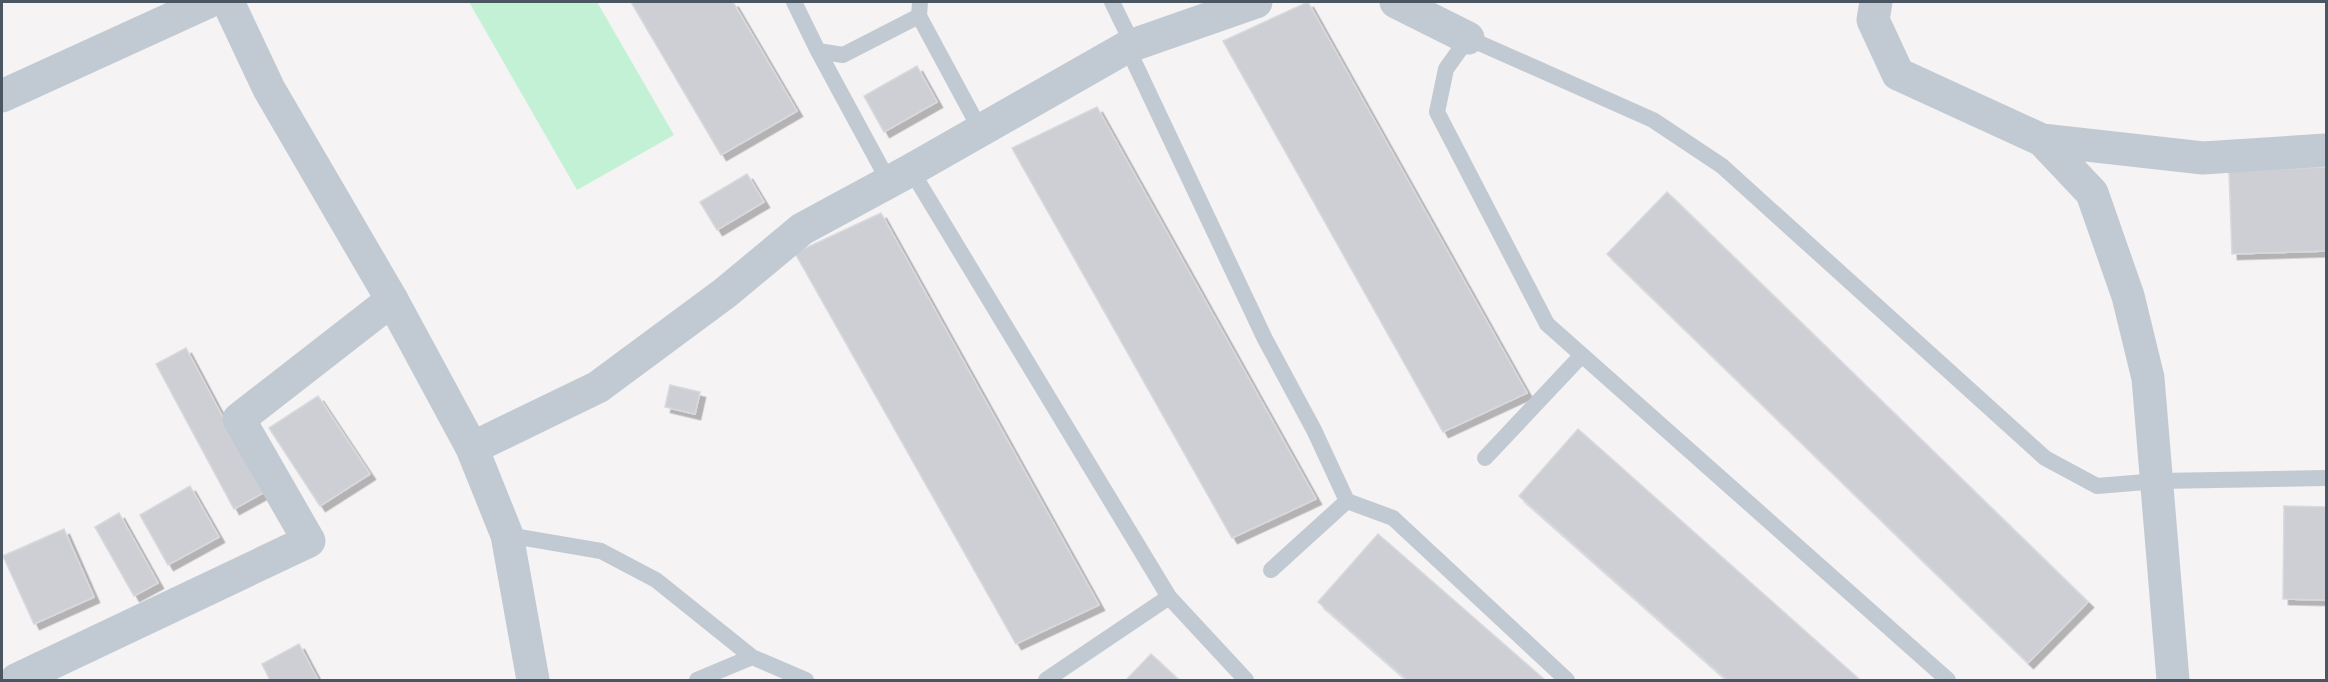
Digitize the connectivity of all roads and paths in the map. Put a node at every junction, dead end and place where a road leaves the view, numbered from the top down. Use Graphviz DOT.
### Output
graph roads {
  1 [pos="208,2"];
  2 [pos="228,2"];
  3 [pos="794,2"];
  4 [pos="1112,2"];
  5 [pos="1256,2"];
  6 [pos="1396,2"];
  7 [pos="1876,2"];
  8 [pos="919,9"];
  9 [pos="1468,38"];
  10 [pos="1130,46"];
  11 [pos="818,51"];
  12 [pos="2,96"];
  13 [pos="981,131"];
  14 [pos="2042,140"];
  15 [pos="2326,150"];
  16 [pos="900,176"];
  17 [pos="392,300"];
  18 [pos="1582,355"];
  19 [pos="472,448"];
  20 [pos="1485,458"];
  21 [pos="2326,478"];
  22 [pos="2158,482"];
  23 [pos="1347,501"];
  24 [pos="507,535"];
  25 [pos="1271,570"];
  26 [pos="1169,597"];
  27 [pos="752,657"];
  28 [pos="24,679"];
  29 [pos="533,681"];
  30 [pos="697,681"];
  31 [pos="806,681"];
  32 [pos="1046,681"];
  33 [pos="1246,681"];
  34 [pos="1567,681"];
  35 [pos="1948,681"];
  36 [pos="2172,681"];
  1 -- 12 [label="street"];
  2 -- 17 [label="street"];
  3 -- 11 [label="lane"];
  4 -- 10 [label="lane"];
  5 -- 10 [label="street"];
  6 -- 9 [label="street"];
  7 -- 14 [label="street"];
  8 -- 11 [label="lane"];
  8 -- 13 [label="lane"];
  9 -- 18 [label="lane"];
  9 -- 22 [label="lane"];
  10 -- 13 [label="street"];
  10 -- 23 [label="lane"];
  11 -- 16 [label="lane"];
  13 -- 16 [label="street"];
  14 -- 15 [label="street"];
  14 -- 22 [label="street"];
  16 -- 19 [label="street"];
  16 -- 26 [label="lane"];
  17 -- 19 [label="street"];
  17 -- 28 [label="street"];
  18 -- 20 [label="lane"];
  18 -- 35 [label="lane"];
  19 -- 24 [label="street"];
  21 -- 22 [label="lane"];
  22 -- 36 [label="street"];
  23 -- 25 [label="lane"];
  23 -- 34 [label="lane"];
  24 -- 27 [label="lane"];
  24 -- 29 [label="street"];
  26 -- 32 [label="lane"];
  26 -- 33 [label="lane"];
  27 -- 30 [label="lane"];
  27 -- 31 [label="lane"];
}
